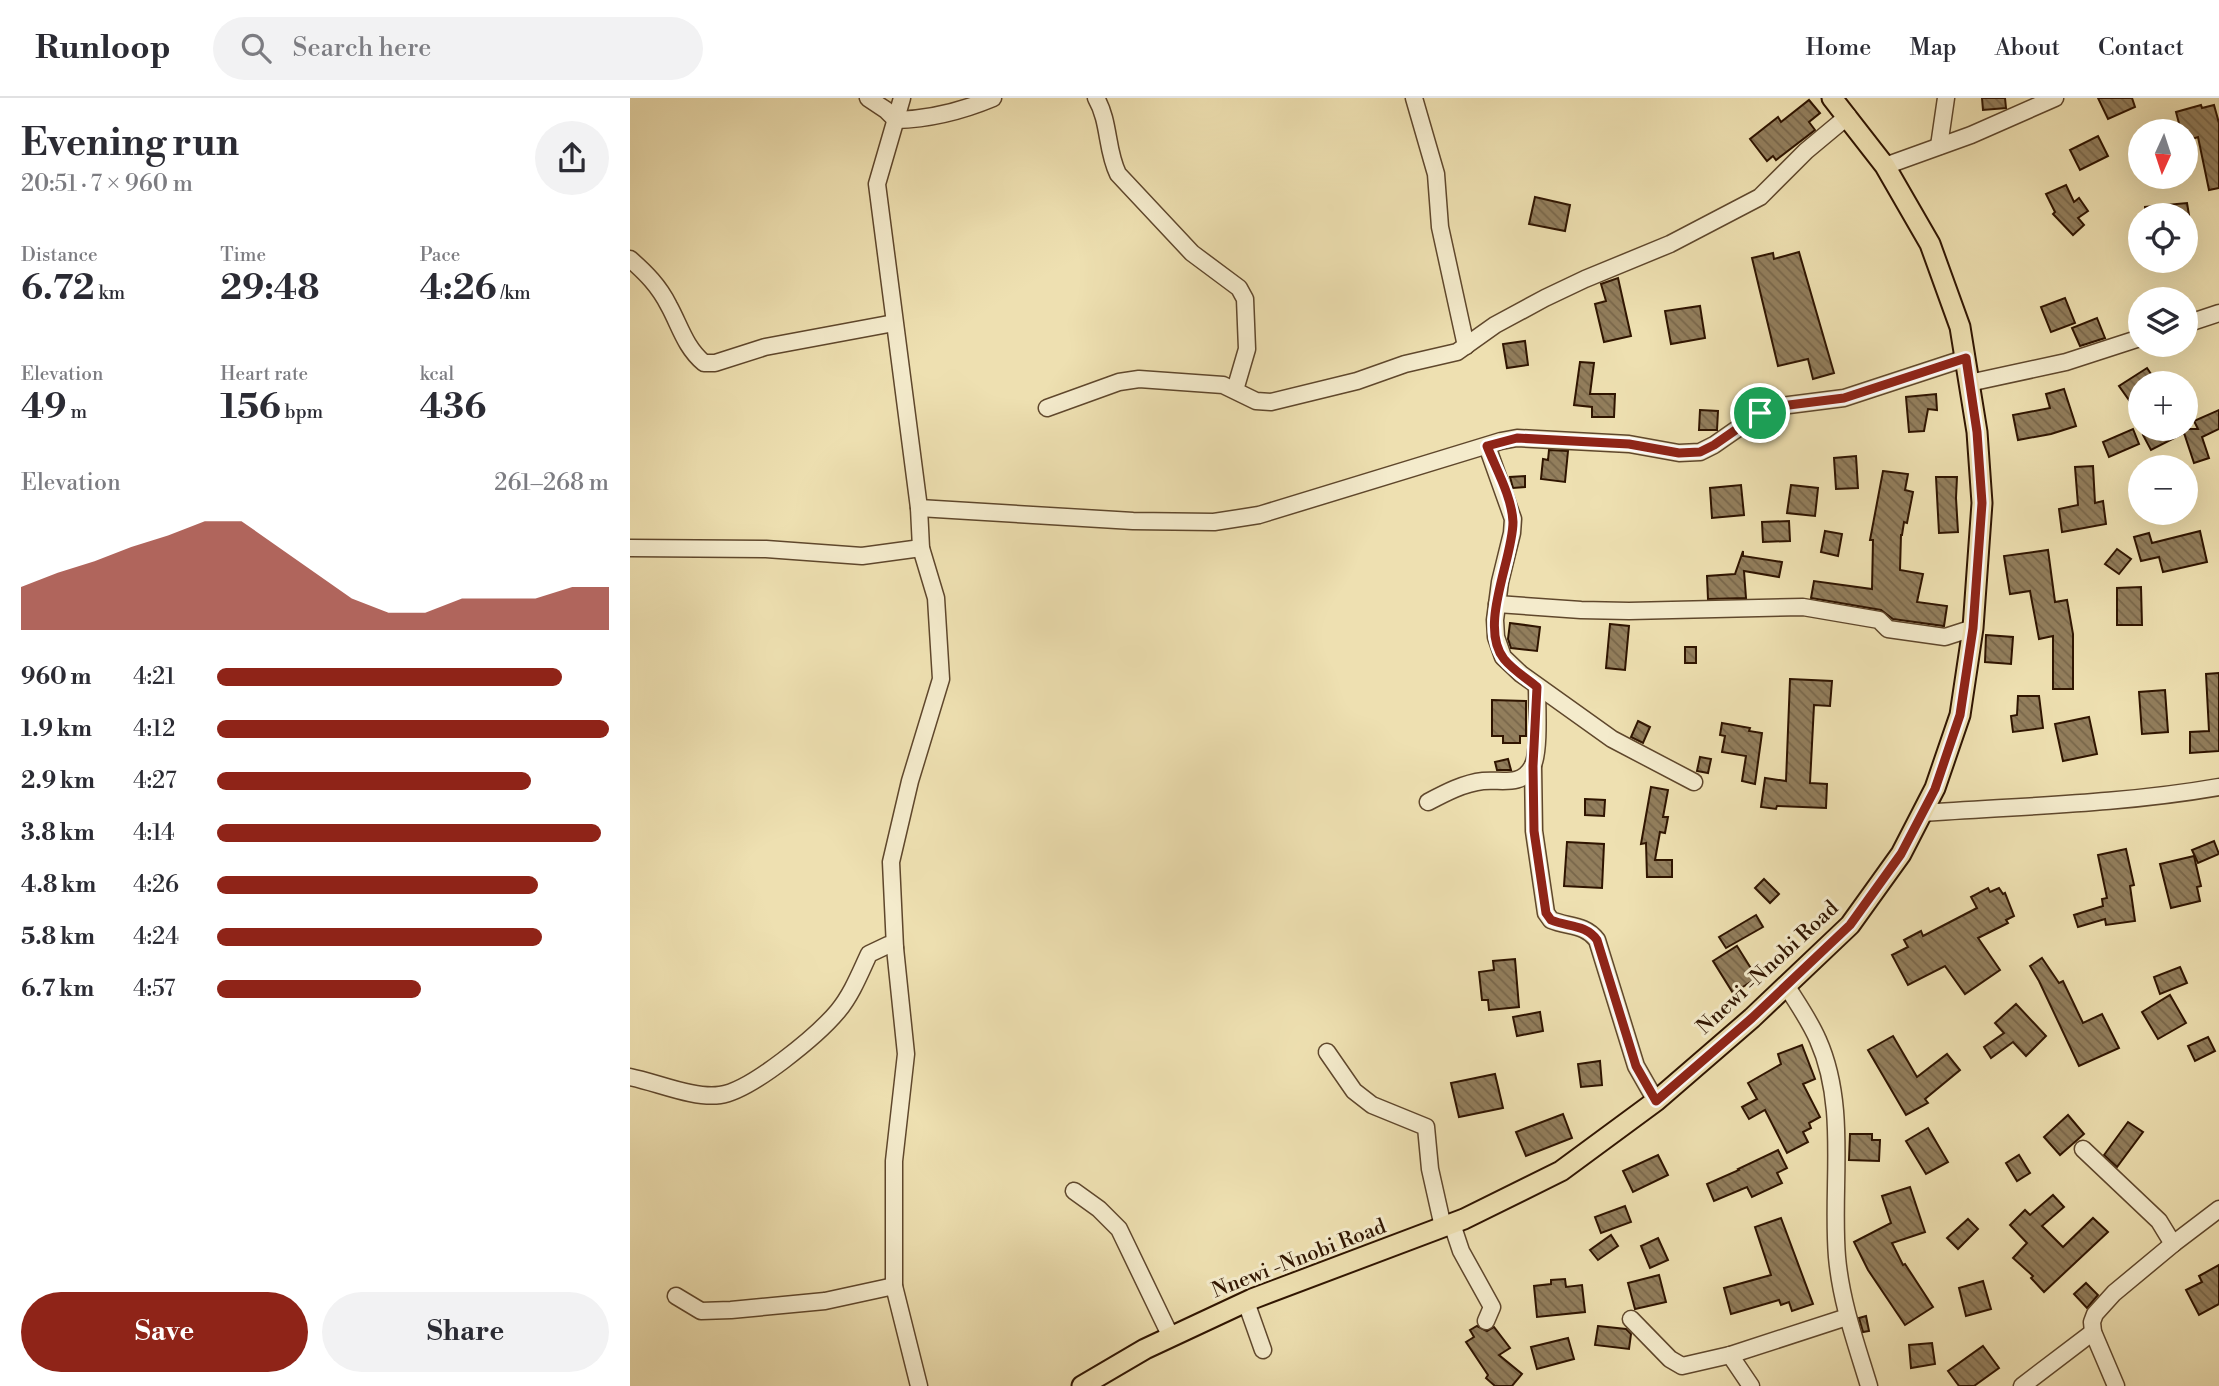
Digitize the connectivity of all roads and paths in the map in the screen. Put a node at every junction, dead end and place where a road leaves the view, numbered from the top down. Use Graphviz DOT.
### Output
graph roads {
  1 [pos="868,98"];
  2 [pos="902,98"];
  3 [pos="993,98"];
  4 [pos="1096,98"];
  5 [pos="1414,98"];
  6 [pos="1832,98"];
  7 [pos="1946,98"];
  8 [pos="2055,98"];
  9 [pos="1848,116"];
  10 [pos="896,120"];
  11 [pos="1940,146"];
  12 [pos="1885,166"];
  13 [pos="630,259"];
  14 [pos="2219,313"];
  15 [pos="2198,320"];
  16 [pos="894,323"];
  17 [pos="2128,342"];
  18 [pos="1466,346"];
  19 [pos="1966,358"];
  20 [pos="1969,383"];
  21 [pos="1235,390"];
  22 [pos="1047,408"];
  23 [pos="1487,446"];
  24 [pos="919,508"];
  25 [pos="630,548"];
  26 [pos="921,548"];
  27 [pos="1497,604"];
  28 [pos="1973,628"];
  29 [pos="1537,687"];
  30 [pos="1533,766"];
  31 [pos="1694,782"];
  32 [pos="2219,787"];
  33 [pos="1428,802"];
  34 [pos="1923,813"];
  35 [pos="895,948"];
  36 [pos="1786,985"];
  37 [pos="1327,1052"];
  38 [pos="630,1077"];
  39 [pos="1656,1101"];
  40 [pos="2082,1149"];
  41 [pos="1074,1191"];
  42 [pos="2219,1209"];
  43 [pos="1448,1226"];
  44 [pos="2173,1244"];
  45 [pos="894,1286"];
  46 [pos="676,1296"];
  47 [pos="1246,1302"];
  48 [pos="1847,1317"];
  49 [pos="1631,1320"];
  50 [pos="1486,1321"];
  51 [pos="2093,1332"];
  52 [pos="1171,1337"];
  53 [pos="1263,1350"];
  54 [pos="1730,1355"];
  55 [pos="919,1386"];
  56 [pos="1082,1386"];
  57 [pos="1751,1386"];
  58 [pos="1869,1386"];
  59 [pos="2022,1386"];
  60 [pos="2116,1386"];
  1 -- 10 [label="street"];
  2 -- 10 [label="street"];
  3 -- 10 [label="street"];
  4 -- 21 [label="street"];
  5 -- 18 [label="street"];
  6 -- 9 [label="main road, Nnewi -Nnobi Road"];
  7 -- 11 [label="street"];
  8 -- 11 [label="street"];
  9 -- 12 [label="main road, Nnewi -Nnobi Road"];
  9 -- 18 [label="street"];
  10 -- 16 [label="street"];
  11 -- 12 [label="street"];
  12 -- 19 [label="main road, Nnewi -Nnobi Road"];
  13 -- 16 [label="street"];
  14 -- 15 [label="street"];
  16 -- 24 [label="street"];
  17 -- 20 [label="street"];
  18 -- 21 [label="street"];
  19 -- 20 [label="main road, Nnewi -Nnobi Road"];
  19 -- 23 [label="street"];
  20 -- 28 [label="main road, Nnewi -Nnobi Road"];
  21 -- 22 [label="street"];
  23 -- 24 [label="street"];
  23 -- 27 [label="street"];
  24 -- 26 [label="street"];
  25 -- 26 [label="street"];
  26 -- 35 [label="street"];
  27 -- 28 [label="street"];
  27 -- 29 [label="street"];
  28 -- 34 [label="main road, Nnewi -Nnobi Road"];
  29 -- 30 [label="street"];
  29 -- 31 [label="street"];
  30 -- 33 [label="street"];
  30 -- 39 [label="street"];
  32 -- 34 [label="street"];
  34 -- 36 [label="main road, Nnewi -Nnobi Road"];
  35 -- 38 [label="street"];
  35 -- 45 [label="street"];
  36 -- 39 [label="main road, Nnewi -Nnobi Road"];
  36 -- 48 [label="street"];
  37 -- 43 [label="street"];
  39 -- 43 [label="main road, Nnewi -Nnobi Road"];
  40 -- 44 [label="street"];
  41 -- 52 [label="street"];
  42 -- 44 [label="street"];
  43 -- 47 [label="main road, Nnewi -Nnobi Road"];
  43 -- 50 [label="street"];
  44 -- 51 [label="street"];
  45 -- 46 [label="street"];
  45 -- 55 [label="street"];
  47 -- 52 [label="main road, Nnewi -Nnobi Road"];
  47 -- 53 [label="street"];
  48 -- 54 [label="street"];
  48 -- 58 [label="street"];
  49 -- 54 [label="street"];
  51 -- 59 [label="street"];
  51 -- 60 [label="street"];
  52 -- 56 [label="main road, Nnewi -Nnobi Road"];
  54 -- 57 [label="street"];
}
